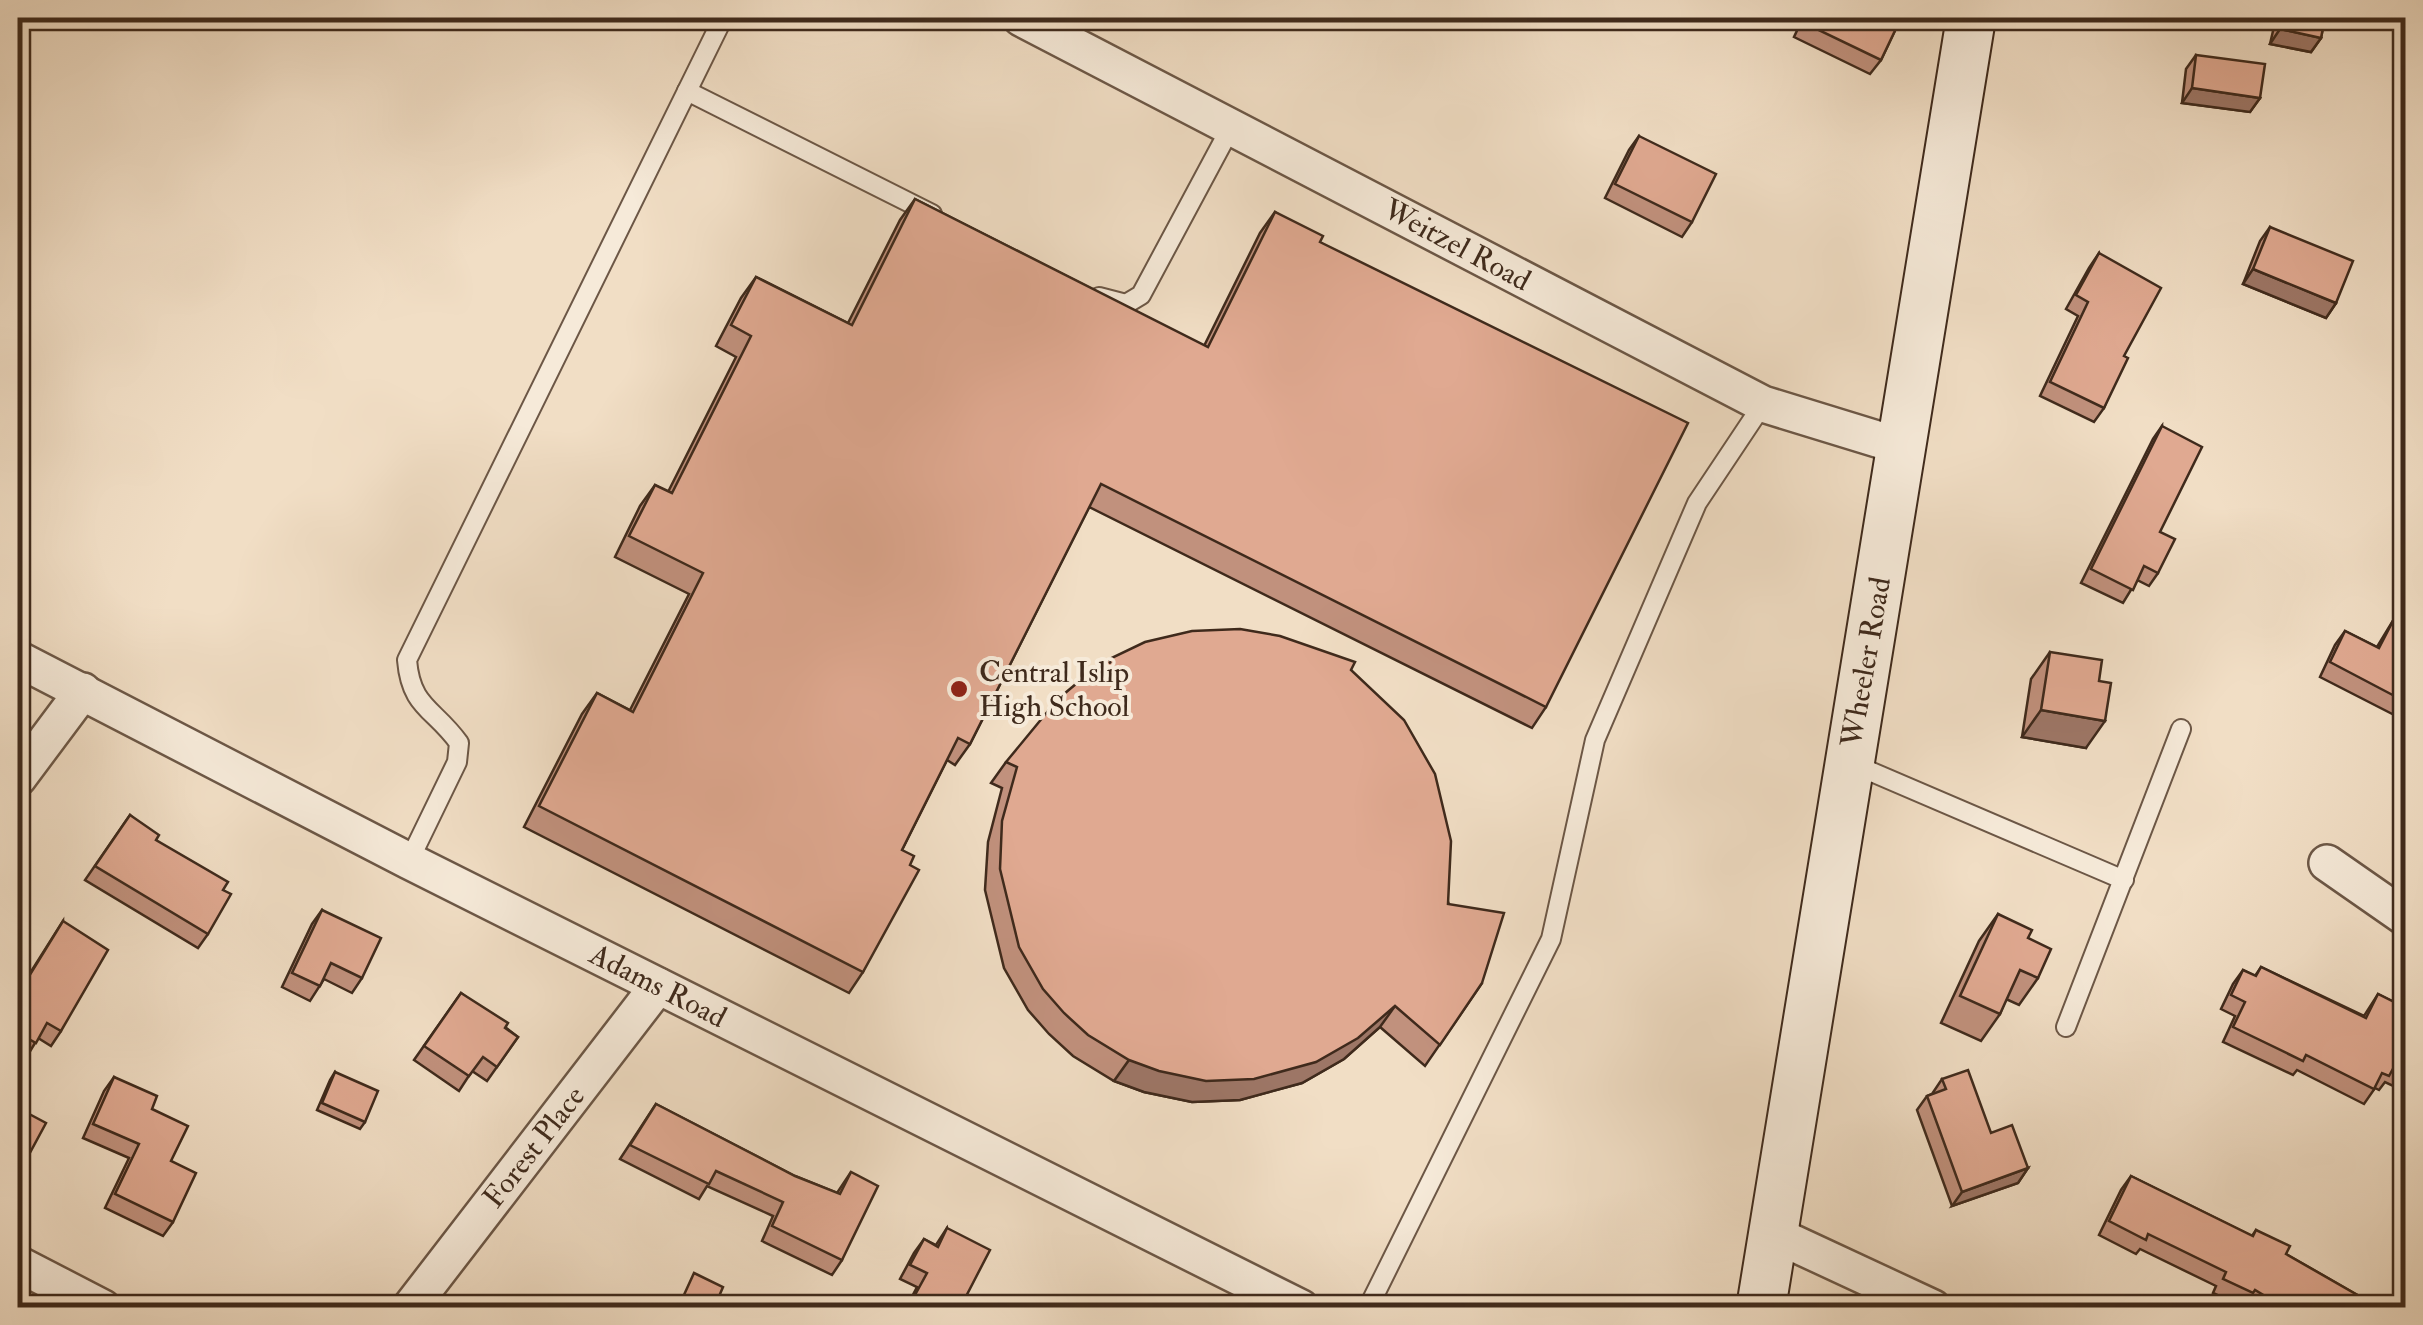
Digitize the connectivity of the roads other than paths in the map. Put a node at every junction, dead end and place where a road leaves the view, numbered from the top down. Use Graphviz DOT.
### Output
graph roads {
  1 [pos="723,18"];
  2 [pos="1021,18"];
  3 [pos="1971,18"];
  4 [pos="687,91"];
  5 [pos="1231,127"];
  6 [pos="955,225"];
  7 [pos="1080,288"];
  8 [pos="1763,404"];
  9 [pos="1903,447"];
  10 [pos="18,659"];
  11 [pos="84,691"];
  12 [pos="2181,729"];
  13 [pos="1848,762"];
  14 [pos="18,778"];
  15 [pos="410,861"];
  16 [pos="2327,863"];
  17 [pos="2124,880"];
  18 [pos="2406,918"];
  19 [pos="658,986"];
  20 [pos="2066,1027"];
  21 [pos="1774,1234"];
  22 [pos="18,1264"];
  23 [pos="104,1308"];
  24 [pos="410,1308"];
  25 [pos="1301,1308"];
  26 [pos="1368,1308"];
  27 [pos="1761,1308"];
  28 [pos="1933,1308"];
  1 -- 4 [label="lane"];
  2 -- 5 [label="street, Weitzel Road"];
  3 -- 9 [label="main road, Wheeler Road"];
  4 -- 6 [label="lane"];
  4 -- 15 [label="lane"];
  5 -- 7 [label="lane"];
  5 -- 8 [label="street, Weitzel Road"];
  8 -- 9 [label="street, Weitzel Road"];
  8 -- 26 [label="lane"];
  9 -- 13 [label="main road, Wheeler Road"];
  10 -- 11 [label="street, Adams Road"];
  11 -- 14 [label="street"];
  11 -- 15 [label="street, Adams Road"];
  12 -- 17 [label="lane"];
  13 -- 17 [label="lane"];
  13 -- 21 [label="main road, Wheeler Road"];
  15 -- 19 [label="street, Adams Road"];
  16 -- 18 [label="street"];
  17 -- 20 [label="lane"];
  19 -- 24 [label="street, Forest Place"];
  19 -- 25 [label="street, Adams Road"];
  21 -- 27 [label="main road, Wheeler Road"];
  21 -- 28 [label="street"];
  22 -- 23 [label="street"];
}
